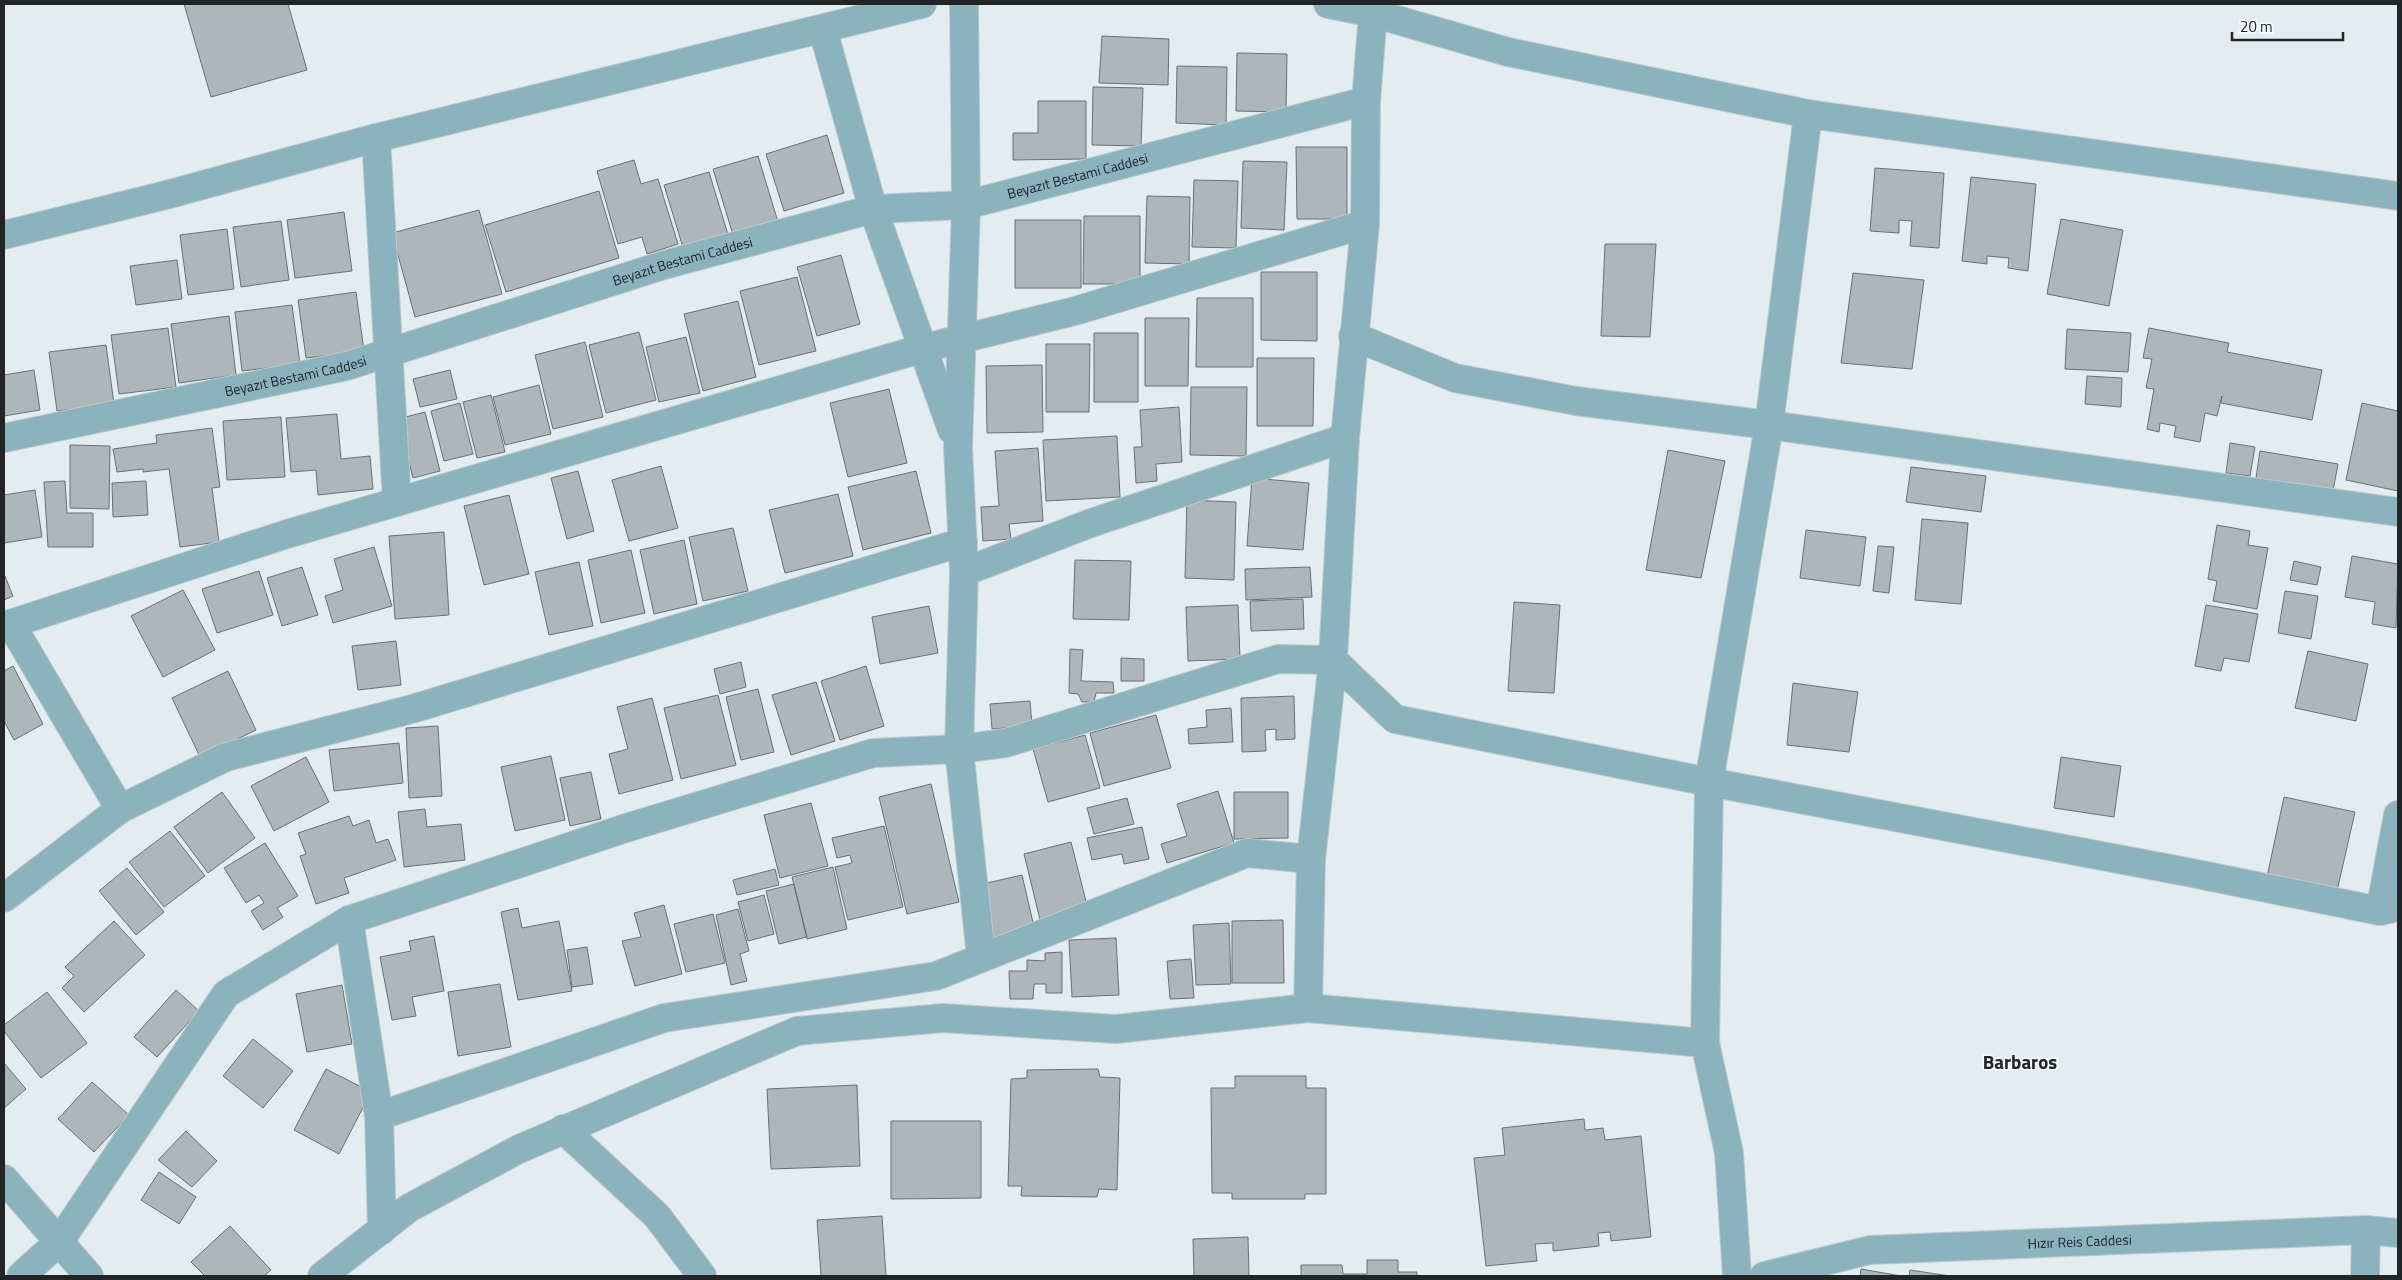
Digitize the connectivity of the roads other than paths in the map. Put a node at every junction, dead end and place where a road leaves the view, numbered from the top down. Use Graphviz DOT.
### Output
graph roads {
  1 [pos="922,4"];
  2 [pos="964,4"];
  3 [pos="1328,4"];
  4 [pos="1374,13"];
  5 [pos="823,30"];
  6 [pos="1366,101"];
  7 [pos="1808,114"];
  8 [pos="376,138"];
  9 [pos="2398,196"];
  10 [pos="966,205"];
  11 [pos="873,209"];
  12 [pos="1365,224"];
  13 [pos="4,235"];
  14 [pos="1353,336"];
  15 [pos="962,338"];
  16 [pos="924,348"];
  17 [pos="388,353"];
  18 [pos="1769,425"];
  19 [pos="4,438"];
  20 [pos="1345,438"];
  21 [pos="958,448"];
  22 [pos="397,502"];
  23 [pos="2398,512"];
  24 [pos="963,542"];
  25 [pos="964,572"];
  26 [pos="7,625"];
  27 [pos="1333,660"];
  28 [pos="959,749"];
  29 [pos="1708,782"];
  30 [pos="120,808"];
  31 [pos="2398,815"];
  32 [pos="1311,859"];
  33 [pos="4,898"];
  34 [pos="2389,909"];
  35 [pos="349,920"];
  36 [pos="981,957"];
  37 [pos="936,976"];
  38 [pos="1308,1008"];
  39 [pos="943,1018"];
  40 [pos="1705,1043"];
  41 [pos="379,1116"];
  42 [pos="563,1129"];
  43 [pos="4,1178"];
  44 [pos="382,1230"];
  45 [pos="2366,1230"];
  46 [pos="2398,1233"];
  47 [pos="59,1242"];
  48 [pos="21,1276"];
  49 [pos="89,1276"];
  50 [pos="322,1276"];
  51 [pos="702,1276"];
  52 [pos="1737,1276"];
  53 [pos="1764,1276"];
  54 [pos="2365,1276"];
  1 -- 5 [label="street"];
  2 -- 10 [label="street"];
  3 -- 4 [label="street"];
  4 -- 6 [label="street"];
  4 -- 7 [label="street"];
  5 -- 8 [label="street"];
  5 -- 11 [label="street"];
  6 -- 10 [label="street, Beyazıt Bestami Caddesi"];
  6 -- 12 [label="street"];
  7 -- 9 [label="street"];
  7 -- 18 [label="street"];
  8 -- 13 [label="street"];
  8 -- 17 [label="street"];
  10 -- 11 [label="street, Beyazıt Bestami Caddesi"];
  10 -- 15 [label="street"];
  11 -- 16 [label="street"];
  11 -- 17 [label="street, Beyazıt Bestami Caddesi"];
  12 -- 14 [label="street"];
  12 -- 15 [label="street"];
  14 -- 18 [label="street"];
  14 -- 20 [label="street"];
  15 -- 16 [label="street"];
  15 -- 21 [label="street"];
  16 -- 21 [label="street"];
  16 -- 22 [label="street"];
  17 -- 19 [label="street, Beyazıt Bestami Caddesi"];
  17 -- 22 [label="street"];
  18 -- 23 [label="street"];
  18 -- 29 [label="street"];
  20 -- 25 [label="street"];
  20 -- 27 [label="street"];
  21 -- 24 [label="street"];
  22 -- 26 [label="street"];
  24 -- 25 [label="street"];
  24 -- 30 [label="street"];
  25 -- 28 [label="street"];
  26 -- 30 [label="street"];
  27 -- 28 [label="street"];
  27 -- 29 [label="street"];
  27 -- 32 [label="street"];
  28 -- 35 [label="street"];
  28 -- 36 [label="street"];
  29 -- 34 [label="street"];
  29 -- 40 [label="street"];
  30 -- 33 [label="street"];
  31 -- 34 [label="street"];
  32 -- 36 [label="street"];
  32 -- 38 [label="street"];
  35 -- 41 [label="street"];
  35 -- 47 [label="street"];
  36 -- 37 [label="street"];
  37 -- 39 [label="street"];
  37 -- 41 [label="street"];
  38 -- 39 [label="street"];
  38 -- 40 [label="street"];
  39 -- 42 [label="street"];
  40 -- 52 [label="street"];
  41 -- 44 [label="street"];
  42 -- 44 [label="street"];
  42 -- 51 [label="street"];
  43 -- 47 [label="street"];
  44 -- 50 [label="street"];
  45 -- 46 [label="street, Hızır Reis Caddesi"];
  45 -- 53 [label="street, Hızır Reis Caddesi"];
  45 -- 54 [label="street"];
  47 -- 48 [label="street"];
  47 -- 49 [label="street"];
}
